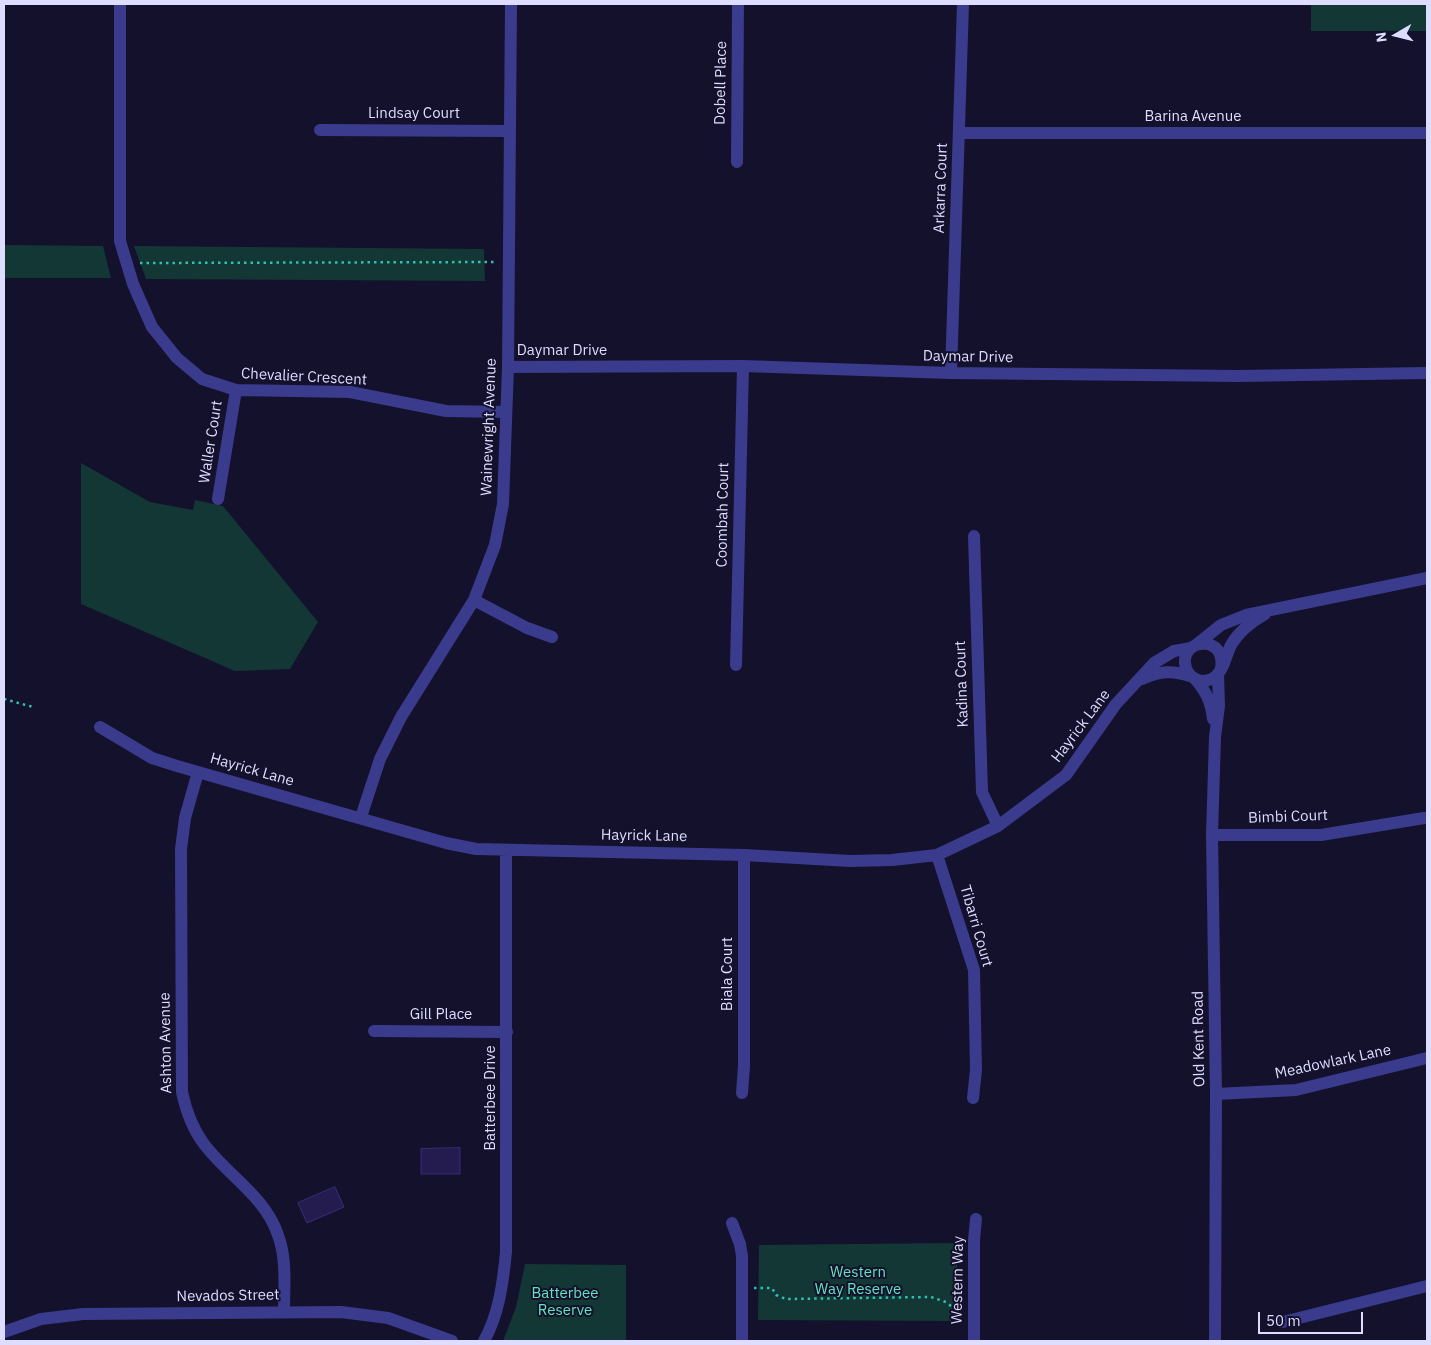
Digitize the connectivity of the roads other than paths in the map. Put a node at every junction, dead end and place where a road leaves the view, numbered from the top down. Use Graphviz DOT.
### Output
graph roads {
  1 [pos="120,4"];
  2 [pos="511,4"];
  3 [pos="738,4"];
  4 [pos="963,4"];
  5 [pos="320,130"];
  6 [pos="508,130"];
  7 [pos="959,133"];
  8 [pos="1427,133"];
  9 [pos="736,162"];
  10 [pos="743,366"];
  11 [pos="508,367"];
  12 [pos="1427,373"];
  13 [pos="951,374"];
  14 [pos="236,390"];
  15 [pos="505,412"];
  16 [pos="218,499"];
  17 [pos="974,536"];
  18 [pos="1427,578"];
  19 [pos="474,600"];
  20 [pos="1271,611"];
  21 [pos="552,637"];
  22 [pos="1193,646"];
  23 [pos="736,665"];
  24 [pos="1220,671"];
  25 [pos="1192,677"];
  26 [pos="1138,681"];
  27 [pos="100,727"];
  28 [pos="1215,737"];
  29 [pos="198,772"];
  30 [pos="361,817"];
  31 [pos="1424,818"];
  32 [pos="998,826"];
  33 [pos="1212,835"];
  34 [pos="506,851"];
  35 [pos="744,855"];
  36 [pos="937,855"];
  37 [pos="374,1031"];
  38 [pos="507,1032"];
  39 [pos="1427,1058"];
  40 [pos="742,1093"];
  41 [pos="1216,1094"];
  42 [pos="973,1098"];
  43 [pos="976,1219"];
  44 [pos="732,1223"];
  45 [pos="1427,1286"];
  46 [pos="284,1311"];
  47 [pos="1283,1322"];
  48 [pos="4,1332"];
  49 [pos="452,1341"];
  50 [pos="484,1341"];
  51 [pos="742,1341"];
  52 [pos="974,1341"];
  53 [pos="1215,1341"];
  1 -- 14 [label="street, Chevalier Crescent"];
  2 -- 6 [label="street, Wainewright Avenue"];
  3 -- 9 [label="street, Dobell Place"];
  4 -- 7 [label="street, Arkarra Court"];
  5 -- 6 [label="street, Lindsay Court"];
  6 -- 11 [label="street, Wainewright Avenue"];
  7 -- 8 [label="street, Barina Avenue"];
  7 -- 13 [label="street, Arkarra Court"];
  10 -- 11 [label="street, Daymar Drive"];
  10 -- 13 [label="street, Daymar Drive"];
  10 -- 23 [label="street, Coombah Court"];
  11 -- 15 [label="street, Wainewright Avenue"];
  12 -- 13 [label="street, Daymar Drive"];
  14 -- 15 [label="street, Chevalier Crescent"];
  14 -- 16 [label="street, Waller Court"];
  15 -- 19 [label="street, Wainewright Avenue"];
  17 -- 32 [label="street, Kadina Court"];
  18 -- 20 [label="street, Hayrick Lane"];
  19 -- 21 [label="street"];
  19 -- 30 [label="street, Wainewright Avenue"];
  20 -- 22 [label="street, Hayrick Lane"];
  20 -- 24 [label="street, Hayrick Lane"];
  22 -- 24 [label="street"];
  22 -- 25 [label="street"];
  22 -- 26 [label="street, Hayrick Lane"];
  24 -- 25 [label="street"];
  24 -- 28 [label="street, Old Kent Road"];
  25 -- 26 [label="street, Hayrick Lane"];
  25 -- 28 [label="street, Old Kent Road"];
  26 -- 32 [label="street, Hayrick Lane"];
  27 -- 29 [label="street, Hayrick Lane"];
  28 -- 33 [label="street, Old Kent Road"];
  29 -- 30 [label="street, Hayrick Lane"];
  29 -- 46 [label="street, Ashton Avenue"];
  30 -- 34 [label="street, Hayrick Lane"];
  31 -- 33 [label="street, Bimbi Court"];
  32 -- 36 [label="street, Hayrick Lane"];
  33 -- 41 [label="street, Old Kent Road"];
  34 -- 35 [label="street, Hayrick Lane"];
  34 -- 38 [label="street, Batterbee Drive"];
  35 -- 36 [label="street, Hayrick Lane"];
  35 -- 40 [label="street, Biala Court"];
  36 -- 42 [label="street, Tibarri Court"];
  37 -- 38 [label="street, Gill Place"];
  38 -- 50 [label="street, Batterbee Drive"];
  39 -- 41 [label="street, Meadowlark Lane"];
  41 -- 53 [label="street, Old Kent Road"];
  43 -- 52 [label="street, Western Way"];
  44 -- 51 [label="street"];
  45 -- 47 [label="street"];
  46 -- 48 [label="street, Nevados Street"];
  46 -- 49 [label="street, Nevados Street"];
}
